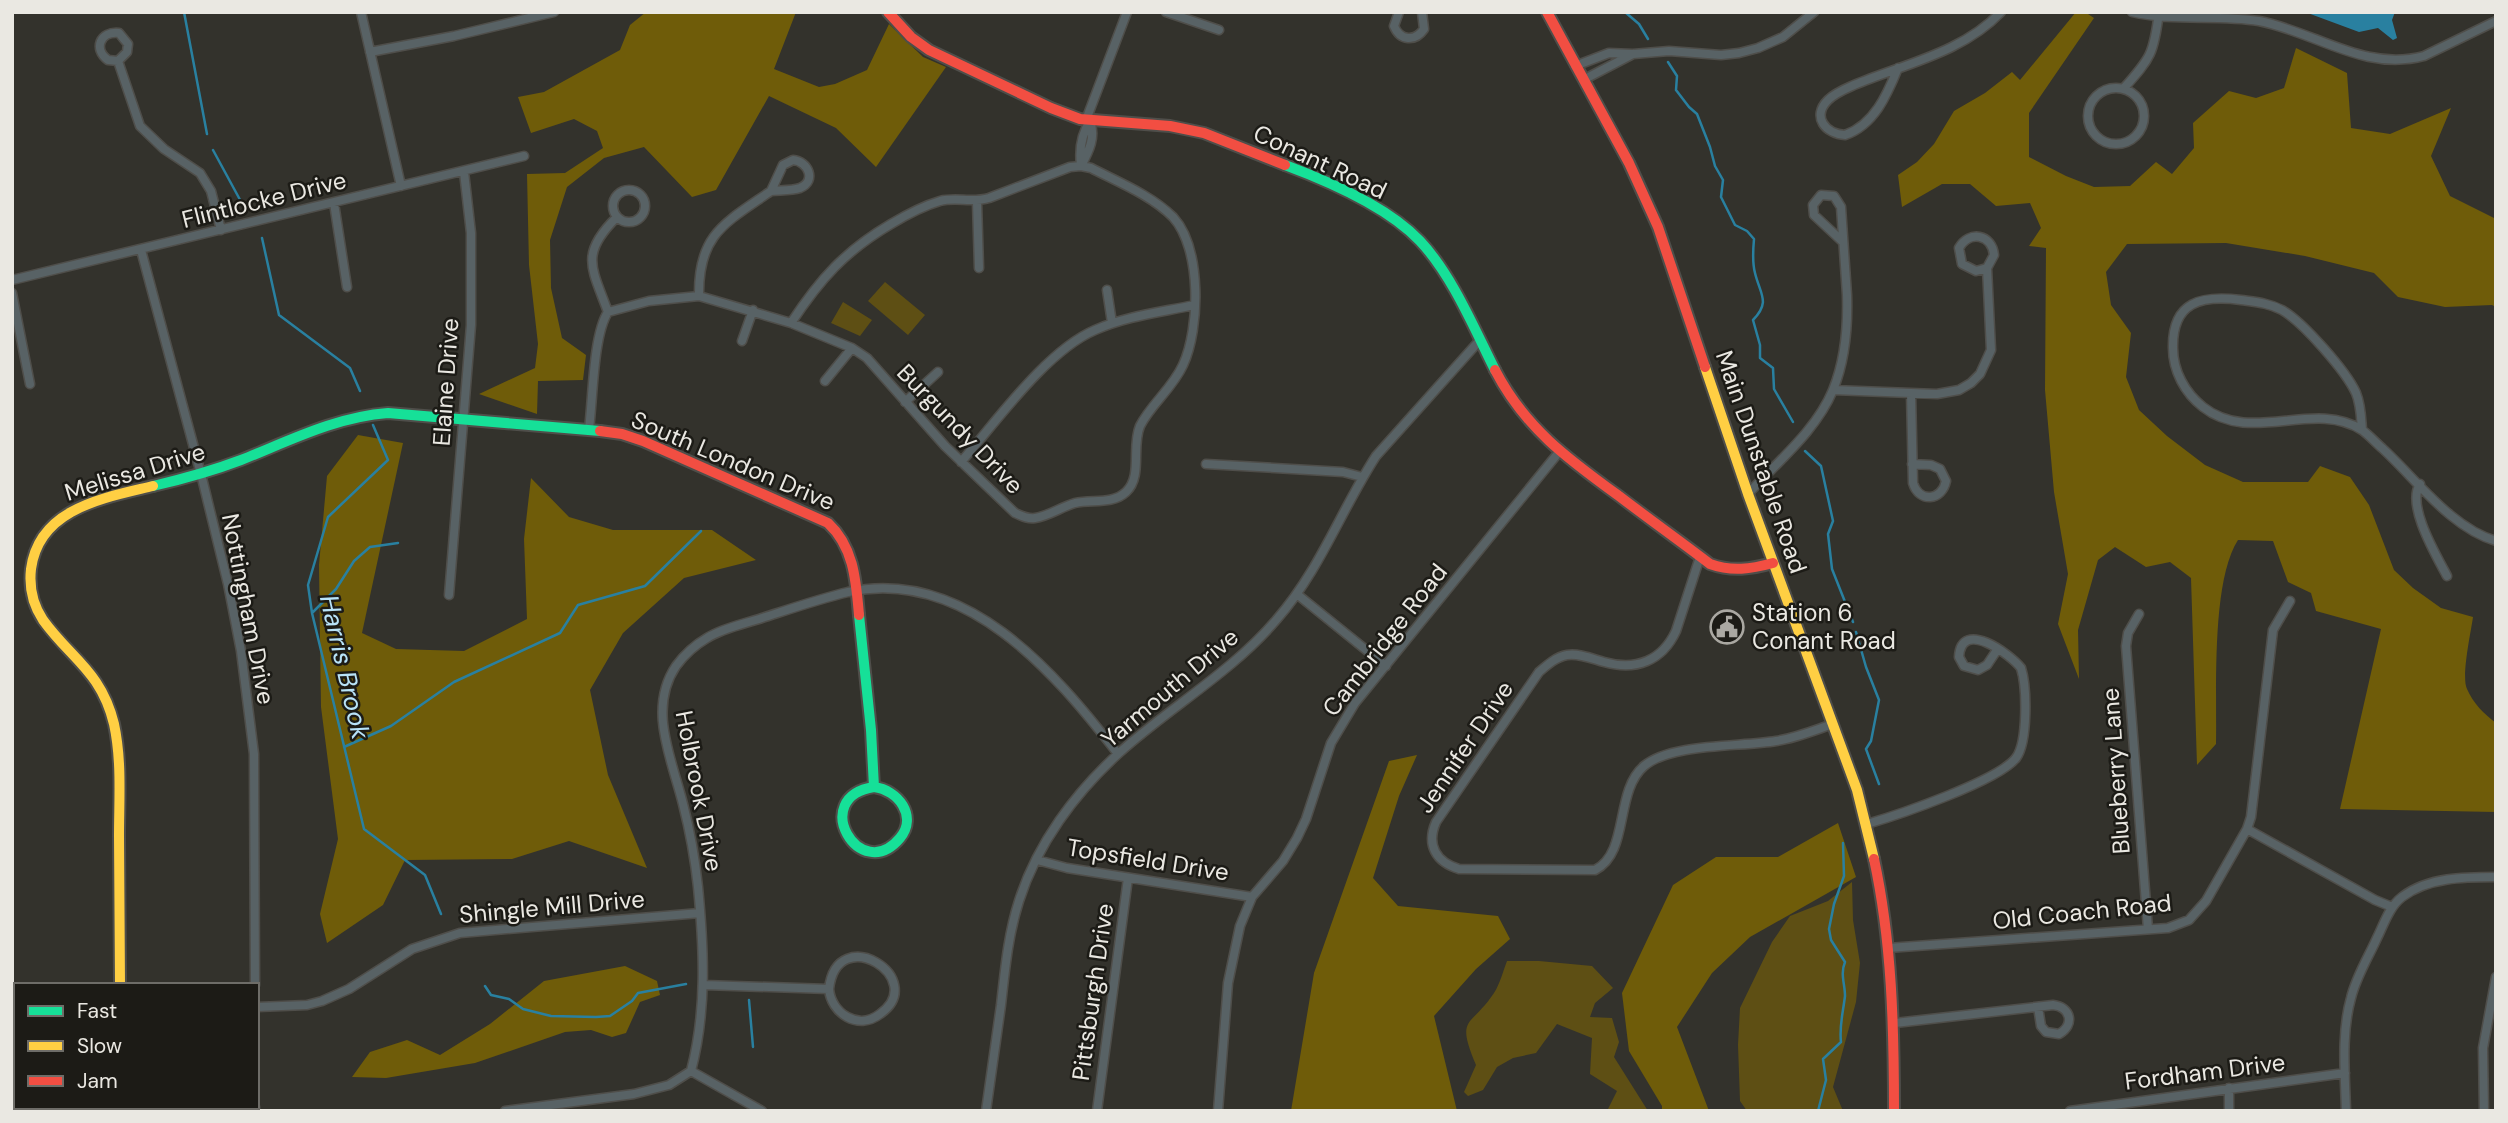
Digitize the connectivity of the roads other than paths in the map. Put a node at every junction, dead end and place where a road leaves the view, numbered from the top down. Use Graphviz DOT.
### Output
graph roads {
  1 [pos="361,12"];
  2 [pos="554,12"];
  3 [pos="888,12"];
  4 [pos="1127,12"];
  5 [pos="1166,12"];
  6 [pos="1399,12"];
  7 [pos="1422,12"];
  8 [pos="1547,12"];
  9 [pos="1814,12"];
  10 [pos="2001,12"];
  11 [pos="2132,12"];
  12 [pos="2158,14"];
  13 [pos="2496,21"];
  14 [pos="1219,30"];
  15 [pos="370,52"];
  16 [pos="1633,54"];
  17 [pos="118,61"];
  18 [pos="1575,66"];
  19 [pos="1898,68"];
  20 [pos="1583,80"];
  21 [pos="2124,89"];
  22 [pos="1088,121"];
  23 [pos="524,156"];
  24 [pos="1081,166"];
  25 [pos="464,173"];
  26 [pos="401,186"];
  27 [pos="771,191"];
  28 [pos="976,202"];
  29 [pos="334,203"];
  30 [pos="617,218"];
  31 [pos="221,230"];
  32 [pos="1843,242"];
  33 [pos="141,250"];
  34 [pos="979,268"];
  35 [pos="1987,268"];
  36 [pos="12,280"];
  37 [pos="347,287"];
  38 [pos="1107,290"];
  39 [pos="12,293"];
  40 [pos="699,296"];
  41 [pos="1194,305"];
  42 [pos="753,310"];
  43 [pos="608,312"];
  44 [pos="792,323"];
  45 [pos="1112,323"];
  46 [pos="1480,340"];
  47 [pos="742,341"];
  48 [pos="852,348"];
  49 [pos="939,372"];
  50 [pos="825,381"];
  51 [pos="30,384"];
  52 [pos="1833,390"];
  53 [pos="1911,393"];
  54 [pos="905,402"];
  55 [pos="463,418"];
  56 [pos="589,429"];
  57 [pos="2362,430"];
  58 [pos="1559,452"];
  59 [pos="961,462"];
  60 [pos="1206,464"];
  61 [pos="1912,464"];
  62 [pos="201,474"];
  63 [pos="1362,477"];
  64 [pos="2420,484"];
  65 [pos="1748,494"];
  66 [pos="2496,541"];
  67 [pos="1700,557"];
  68 [pos="1773,563"];
  69 [pos="2447,576"];
  70 [pos="856,591"];
  71 [pos="449,595"];
  72 [pos="1297,595"];
  73 [pos="2290,601"];
  74 [pos="2140,614"];
  75 [pos="1997,650"];
  76 [pos="1385,666"];
  77 [pos="1833,724"];
  78 [pos="1118,754"];
  79 [pos="874,787"];
  80 [pos="1867,824"];
  81 [pos="2247,829"];
  82 [pos="1037,860"];
  83 [pos="2496,877"];
  84 [pos="1128,878"];
  85 [pos="1252,897"];
  86 [pos="2392,907"];
  87 [pos="700,913"];
  88 [pos="2148,929"];
  89 [pos="1888,948"];
  90 [pos="2496,977"];
  91 [pos="120,983"];
  92 [pos="255,983"];
  93 [pos="704,985"];
  94 [pos="829,989"];
  95 [pos="259,1007"];
  96 [pos="2038,1007"];
  97 [pos="1895,1023"];
  98 [pos="691,1071"];
  99 [pos="2345,1073"];
  100 [pos="2229,1088"];
  101 [pos="2116,1107"];
  102 [pos="505,1111"];
  103 [pos="762,1111"];
  104 [pos="986,1111"];
  105 [pos="1097,1111"];
  106 [pos="1218,1111"];
  107 [pos="1894,1111"];
  108 [pos="2070,1111"];
  109 [pos="2229,1111"];
  110 [pos="2346,1111"];
  111 [pos="2484,1111"];
  1 -- 15 [label="street"];
  2 -- 15 [label="street"];
  3 -- 22 [label="street, Conant Road"];
  4 -- 22 [label="street"];
  5 -- 14 [label="street"];
  6 -- 7 [label="street"];
  8 -- 18 [label="street, Main Dunstable Road"];
  9 -- 16 [label="street"];
  10 -- 19 [label="street"];
  11 -- 12 [label="street"];
  12 -- 13 [label="street"];
  12 -- 21 [label="street"];
  15 -- 26 [label="street"];
  16 -- 18 [label="street"];
  16 -- 20 [label="street"];
  17 -- 31 [label="street"];
  18 -- 20 [label="street, Main Dunstable Road"];
  19 -- 19 [label="street"];
  20 -- 65 [label="street, Main Dunstable Road"];
  21 -- 21 [label="street"];
  22 -- 24 [label="street"];
  22 -- 46 [label="street, Conant Road"];
  23 -- 25 [label="street, Flintlocke Drive"];
  24 -- 28 [label="street"];
  24 -- 41 [label="street, Burgundy Drive"];
  25 -- 26 [label="street, Flintlocke Drive"];
  25 -- 55 [label="street, Elaine Drive"];
  26 -- 29 [label="street, Flintlocke Drive"];
  27 -- 27 [label="street"];
  27 -- 40 [label="street"];
  28 -- 34 [label="street"];
  28 -- 44 [label="street"];
  29 -- 31 [label="street, Flintlocke Drive"];
  29 -- 37 [label="street"];
  30 -- 30 [label="street"];
  30 -- 43 [label="street"];
  31 -- 33 [label="street, Flintlocke Drive"];
  32 -- 32 [label="street"];
  32 -- 52 [label="street"];
  33 -- 36 [label="street, Flintlocke Drive"];
  33 -- 62 [label="street, Nottingham Drive"];
  35 -- 35 [label="street"];
  35 -- 53 [label="street"];
  38 -- 45 [label="street"];
  39 -- 51 [label="street"];
  40 -- 42 [label="street, Burgundy Drive"];
  40 -- 43 [label="street, Burgundy Drive"];
  41 -- 45 [label="street"];
  41 -- 59 [label="street, Burgundy Drive"];
  42 -- 44 [label="street, Burgundy Drive"];
  42 -- 47 [label="street"];
  43 -- 56 [label="street"];
  44 -- 48 [label="street, Burgundy Drive"];
  45 -- 59 [label="street"];
  46 -- 58 [label="street, Conant Road"];
  46 -- 63 [label="street, Yarmouth Drive"];
  48 -- 50 [label="street"];
  48 -- 54 [label="street, Burgundy Drive"];
  49 -- 54 [label="street"];
  52 -- 53 [label="street"];
  52 -- 65 [label="street"];
  53 -- 61 [label="street"];
  54 -- 59 [label="street, Burgundy Drive"];
  55 -- 56 [label="street, South London Drive"];
  55 -- 62 [label="street, Melissa Drive"];
  55 -- 71 [label="street, Elaine Drive"];
  56 -- 70 [label="street, South London Drive"];
  57 -- 57 [label="street"];
  57 -- 64 [label="street"];
  58 -- 67 [label="street, Conant Road"];
  58 -- 76 [label="street, Cambridge Road"];
  60 -- 63 [label="street"];
  61 -- 61 [label="street"];
  62 -- 91 [label="street, Melissa Drive"];
  62 -- 92 [label="street, Nottingham Drive"];
  63 -- 72 [label="street, Yarmouth Drive"];
  64 -- 66 [label="street"];
  64 -- 69 [label="street"];
  65 -- 68 [label="street, Main Dunstable Road"];
  67 -- 68 [label="street, Conant Road"];
  67 -- 77 [label="street, Jennifer Drive"];
  68 -- 77 [label="street, Main Dunstable Road"];
  70 -- 78 [label="street, Holbrook Drive"];
  70 -- 79 [label="street, South London Drive"];
  70 -- 87 [label="street, Holbrook Drive"];
  72 -- 76 [label="street"];
  72 -- 78 [label="street, Yarmouth Drive"];
  73 -- 81 [label="street, Old Coach Road"];
  74 -- 88 [label="street, Blueberry Lane"];
  75 -- 75 [label="street"];
  75 -- 80 [label="street"];
  76 -- 85 [label="street, Cambridge Road"];
  77 -- 80 [label="street, Main Dunstable Road"];
  78 -- 82 [label="street, Yarmouth Drive"];
  79 -- 79 [label="street"];
  80 -- 89 [label="street, Main Dunstable Road"];
  81 -- 86 [label="street"];
  81 -- 88 [label="street, Old Coach Road"];
  82 -- 84 [label="street, Topsfield Drive"];
  82 -- 104 [label="street, Yarmouth Drive"];
  83 -- 86 [label="street"];
  84 -- 85 [label="street, Topsfield Drive"];
  84 -- 105 [label="street, Pittsburgh Drive"];
  85 -- 106 [label="street, Cambridge Road"];
  86 -- 99 [label="street"];
  87 -- 93 [label="street, Holbrook Drive"];
  87 -- 95 [label="street, Shingle Mill Drive"];
  88 -- 89 [label="street, Old Coach Road"];
  89 -- 97 [label="street, Main Dunstable Road"];
  90 -- 111 [label="street"];
  93 -- 94 [label="street"];
  93 -- 98 [label="street, Holbrook Drive"];
  94 -- 94 [label="street"];
  96 -- 96 [label="street"];
  96 -- 97 [label="street"];
  97 -- 107 [label="street, Main Dunstable Road"];
  98 -- 102 [label="street"];
  98 -- 103 [label="street"];
  99 -- 100 [label="street, Fordham Drive"];
  99 -- 110 [label="street"];
  100 -- 101 [label="street, Fordham Drive"];
  100 -- 109 [label="street"];
  101 -- 108 [label="street, Fordham Drive"];
}
